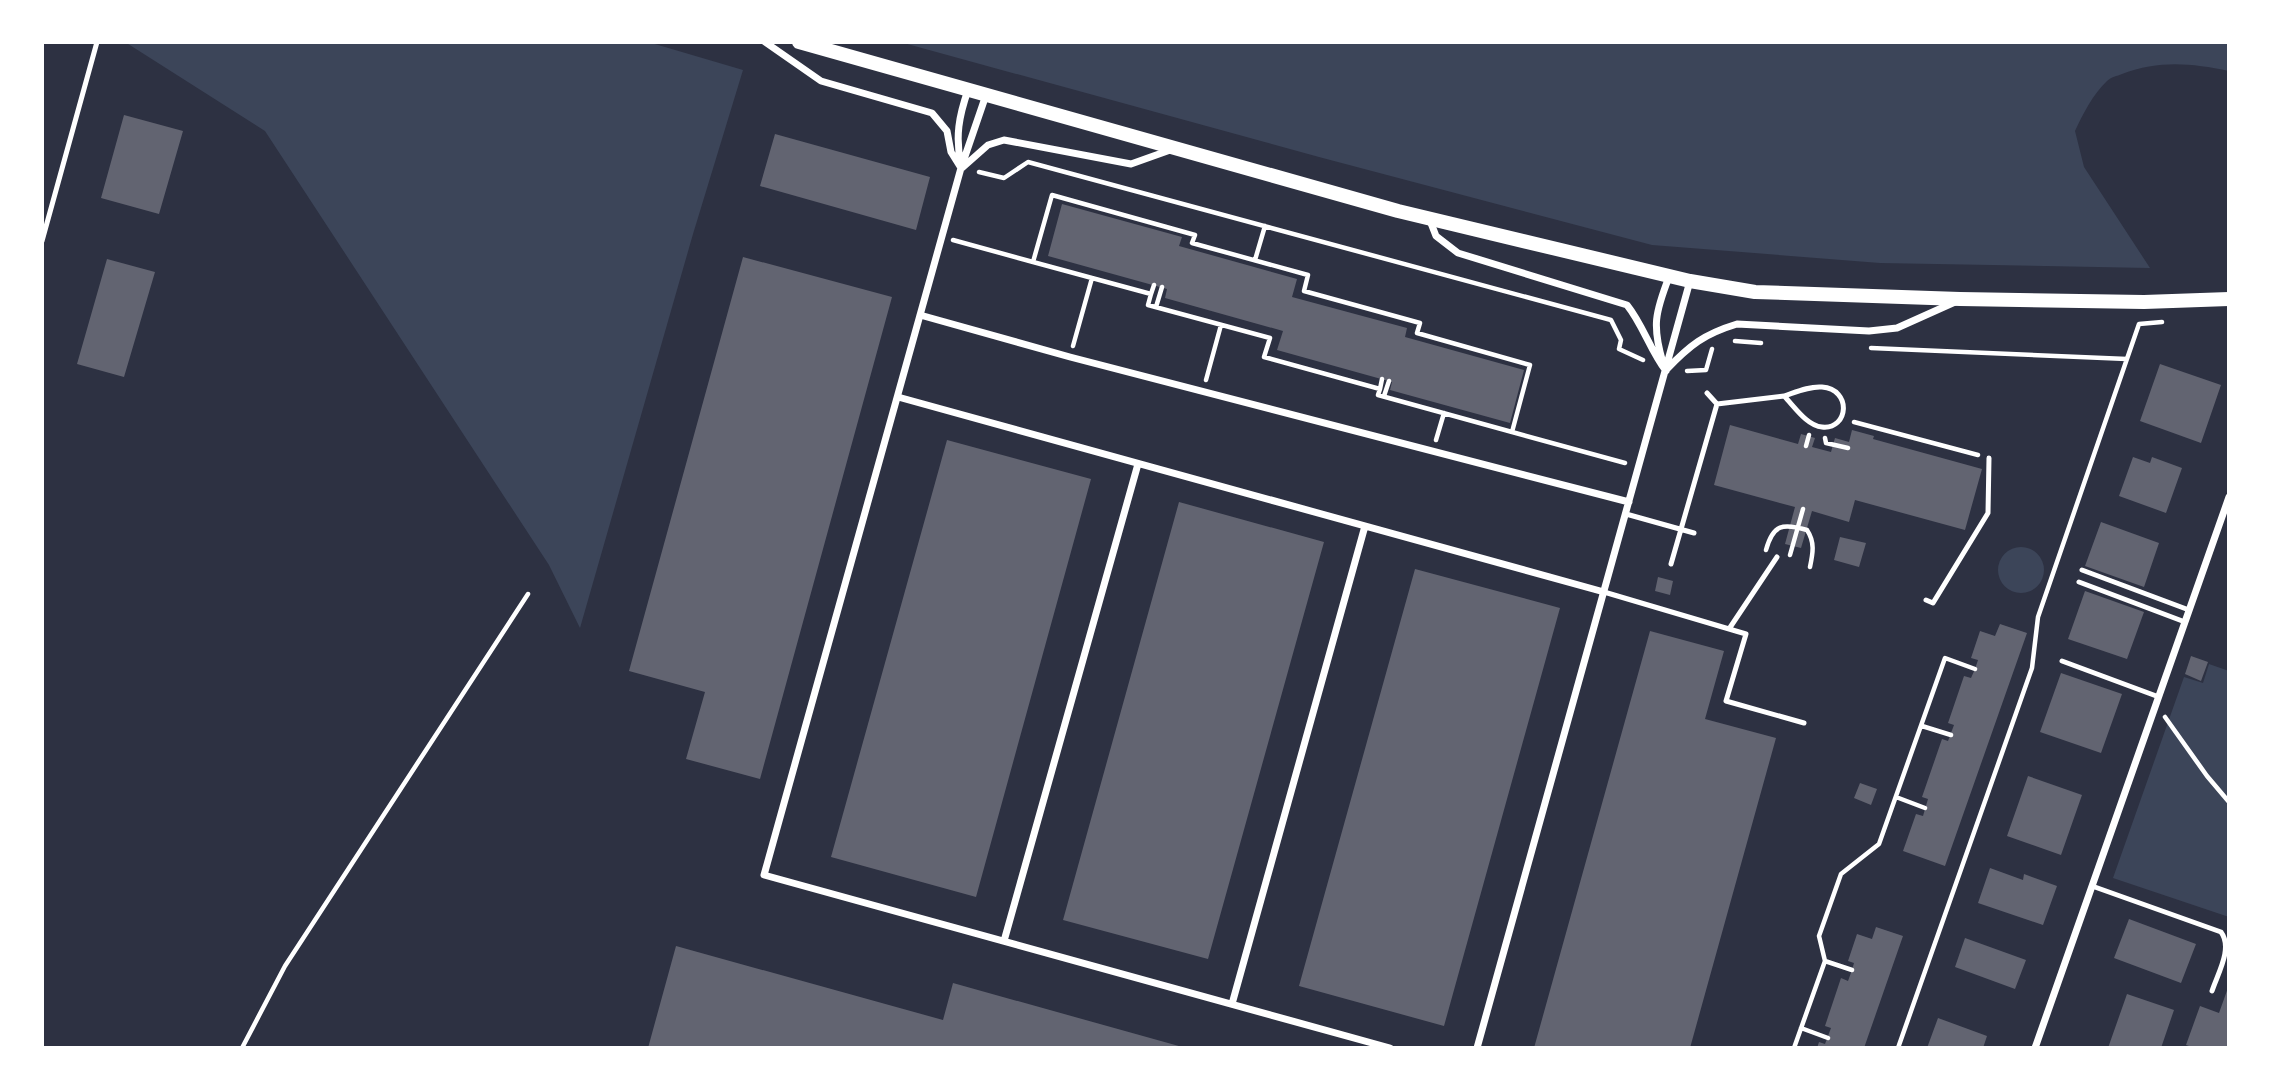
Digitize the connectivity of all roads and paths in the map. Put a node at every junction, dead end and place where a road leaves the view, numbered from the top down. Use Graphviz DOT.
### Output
graph roads {
  1 [pos="97,42"];
  2 [pos="765,42"];
  3 [pos="799,42"];
  4 [pos="968,90"];
  5 [pos="986,95"];
  6 [pos="1175,148"];
  7 [pos="961,168"];
  8 [pos="1429,218"];
  9 [pos="1265,226"];
  10 [pos="942,237"];
  11 [pos="42,241"];
  12 [pos="1255,260"];
  13 [pos="1033,262"];
  14 [pos="1669,277"];
  15 [pos="1092,278"];
  16 [pos="1690,281"];
  17 [pos="1154,285"];
  18 [pos="1161,287"];
  19 [pos="1151,294"];
  20 [pos="1960,299"];
  21 [pos="2229,299"];
  22 [pos="1156,307"];
  23 [pos="920,315"];
  24 [pos="1399,318"];
  25 [pos="1406,319"];
  26 [pos="2139,324"];
  27 [pos="1221,325"];
  28 [pos="1397,326"];
  29 [pos="1404,327"];
  30 [pos="1714,341"];
  31 [pos="1728,341"];
  32 [pos="1770,343"];
  33 [pos="1866,347"];
  34 [pos="1070,357"];
  35 [pos="2127,359"];
  36 [pos="1666,370"];
  37 [pos="1382,379"];
  38 [pos="1389,381"];
  39 [pos="1380,389"];
  40 [pos="1203,391"];
  41 [pos="1707,393"];
  42 [pos="1384,396"];
  43 [pos="1784,396"];
  44 [pos="898,397"];
  45 [pos="1717,404"];
  46 [pos="1444,413"];
  47 [pos="1841,418"];
  48 [pos="1511,432"];
  49 [pos="1833,445"];
  50 [pos="1848,448"];
  51 [pos="1433,451"];
  52 [pos="1989,458"];
  53 [pos="1138,464"];
  54 [pos="1639,467"];
  55 [pos="2229,497"];
  56 [pos="1629,502"];
  57 [pos="1803,509"];
  58 [pos="1626,514"];
  59 [pos="1365,526"];
  60 [pos="1798,527"];
  61 [pos="1681,530"];
  62 [pos="1693,533"];
  63 [pos="1793,546"];
  64 [pos="1764,554"];
  65 [pos="1777,558"];
  66 [pos="1671,564"];
  67 [pos="1810,567"];
  68 [pos="2082,570"];
  69 [pos="2079,582"];
  70 [pos="1604,593"];
  71 [pos="528,594"];
  72 [pos="1926,600"];
  73 [pos="2189,610"];
  74 [pos="2185,622"];
  75 [pos="1729,629"];
  76 [pos="2062,661"];
  77 [pos="1975,669"];
  78 [pos="2159,697"];
  79 [pos="2156,705"];
  80 [pos="1804,723"];
  81 [pos="1922,726"];
  82 [pos="1951,735"];
  83 [pos="1896,797"];
  84 [pos="2229,802"];
  85 [pos="1925,808"];
  86 [pos="2092,886"];
  87 [pos="1004,941"];
  88 [pos="1825,961"];
  89 [pos="1852,970"];
  90 [pos="2213,991"];
  91 [pos="1232,1004"];
  92 [pos="1801,1028"];
  93 [pos="1828,1038"];
  94 [pos="242,1048"];
  95 [pos="1390,1048"];
  96 [pos="1477,1048"];
  97 [pos="1794,1048"];
  98 [pos="1898,1048"];
  99 [pos="2035,1048"];
  1 -- 11 [label="lane"];
  2 -- 7 [label="street"];
  3 -- 4 [label="main road"];
  4 -- 5 [label="main road"];
  4 -- 7 [label="street"];
  5 -- 6 [label="main road"];
  5 -- 7 [label="street"];
  6 -- 7 [label="street"];
  6 -- 8 [label="main road"];
  7 -- 9 [label="path"];
  7 -- 10 [label="street"];
  8 -- 14 [label="main road"];
  8 -- 36 [label="street"];
  9 -- 12 [label="path"];
  9 -- 36 [label="path"];
  10 -- 13 [label="path"];
  10 -- 23 [label="street"];
  12 -- 13 [label="path"];
  12 -- 24 [label="path"];
  13 -- 15 [label="path"];
  14 -- 16 [label="main road"];
  14 -- 36 [label="street"];
  15 -- 19 [label="path"];
  15 -- 34 [label="path"];
  16 -- 20 [label="main road"];
  16 -- 36 [label="street"];
  17 -- 19 [label="path"];
  18 -- 22 [label="path"];
  19 -- 22 [label="path"];
  20 -- 21 [label="main road"];
  20 -- 36 [label="street"];
  22 -- 27 [label="path"];
  23 -- 34 [label="street"];
  23 -- 44 [label="street"];
  24 -- 25 [label="path"];
  24 -- 28 [label="path"];
  25 -- 29 [label="path"];
  25 -- 48 [label="path"];
  26 -- 35 [label="path"];
  27 -- 39 [label="path"];
  27 -- 40 [label="path"];
  30 -- 36 [label="path"];
  31 -- 32 [label="path"];
  33 -- 35 [label="path"];
  34 -- 40 [label="street"];
  35 -- 98 [label="path"];
  36 -- 54 [label="street"];
  37 -- 39 [label="path"];
  38 -- 42 [label="path"];
  39 -- 42 [label="path"];
  40 -- 51 [label="street"];
  41 -- 45 [label="lane"];
  42 -- 46 [label="path"];
  43 -- 45 [label="lane"];
  43 -- 47 [label="lane"];
  43 -- 47 [label="lane"];
  44 -- 53 [label="street"];
  44 -- 87 [label="street"];
  45 -- 61 [label="lane"];
  46 -- 48 [label="path"];
  46 -- 51 [label="path"];
  47 -- 52 [label="path"];
  48 -- 54 [label="path"];
  49 -- 50 [label="path"];
  51 -- 56 [label="street"];
  52 -- 72 [label="lane"];
  53 -- 59 [label="street"];
  53 -- 87 [label="street"];
  54 -- 56 [label="street"];
  55 -- 73 [label="street"];
  56 -- 58 [label="street"];
  57 -- 60 [label="path"];
  58 -- 61 [label="lane"];
  58 -- 70 [label="street"];
  59 -- 70 [label="street"];
  59 -- 91 [label="street"];
  60 -- 63 [label="path"];
  60 -- 64 [label="path"];
  60 -- 67 [label="path"];
  61 -- 62 [label="lane"];
  61 -- 66 [label="lane"];
  65 -- 75 [label="lane"];
  68 -- 73 [label="lane"];
  69 -- 74 [label="lane"];
  70 -- 75 [label="lane"];
  70 -- 96 [label="street"];
  71 -- 94 [label="path"];
  73 -- 74 [label="street"];
  74 -- 78 [label="street"];
  75 -- 80 [label="lane"];
  76 -- 78 [label="lane"];
  77 -- 81 [label="path"];
  78 -- 79 [label="street"];
  79 -- 84 [label="path"];
  79 -- 86 [label="street"];
  81 -- 82 [label="path"];
  81 -- 83 [label="path"];
  83 -- 85 [label="path"];
  83 -- 88 [label="path"];
  86 -- 90 [label="lane"];
  86 -- 99 [label="street"];
  87 -- 91 [label="street"];
  88 -- 89 [label="path"];
  88 -- 92 [label="path"];
  91 -- 95 [label="street"];
  92 -- 93 [label="path"];
  92 -- 97 [label="path"];
}
